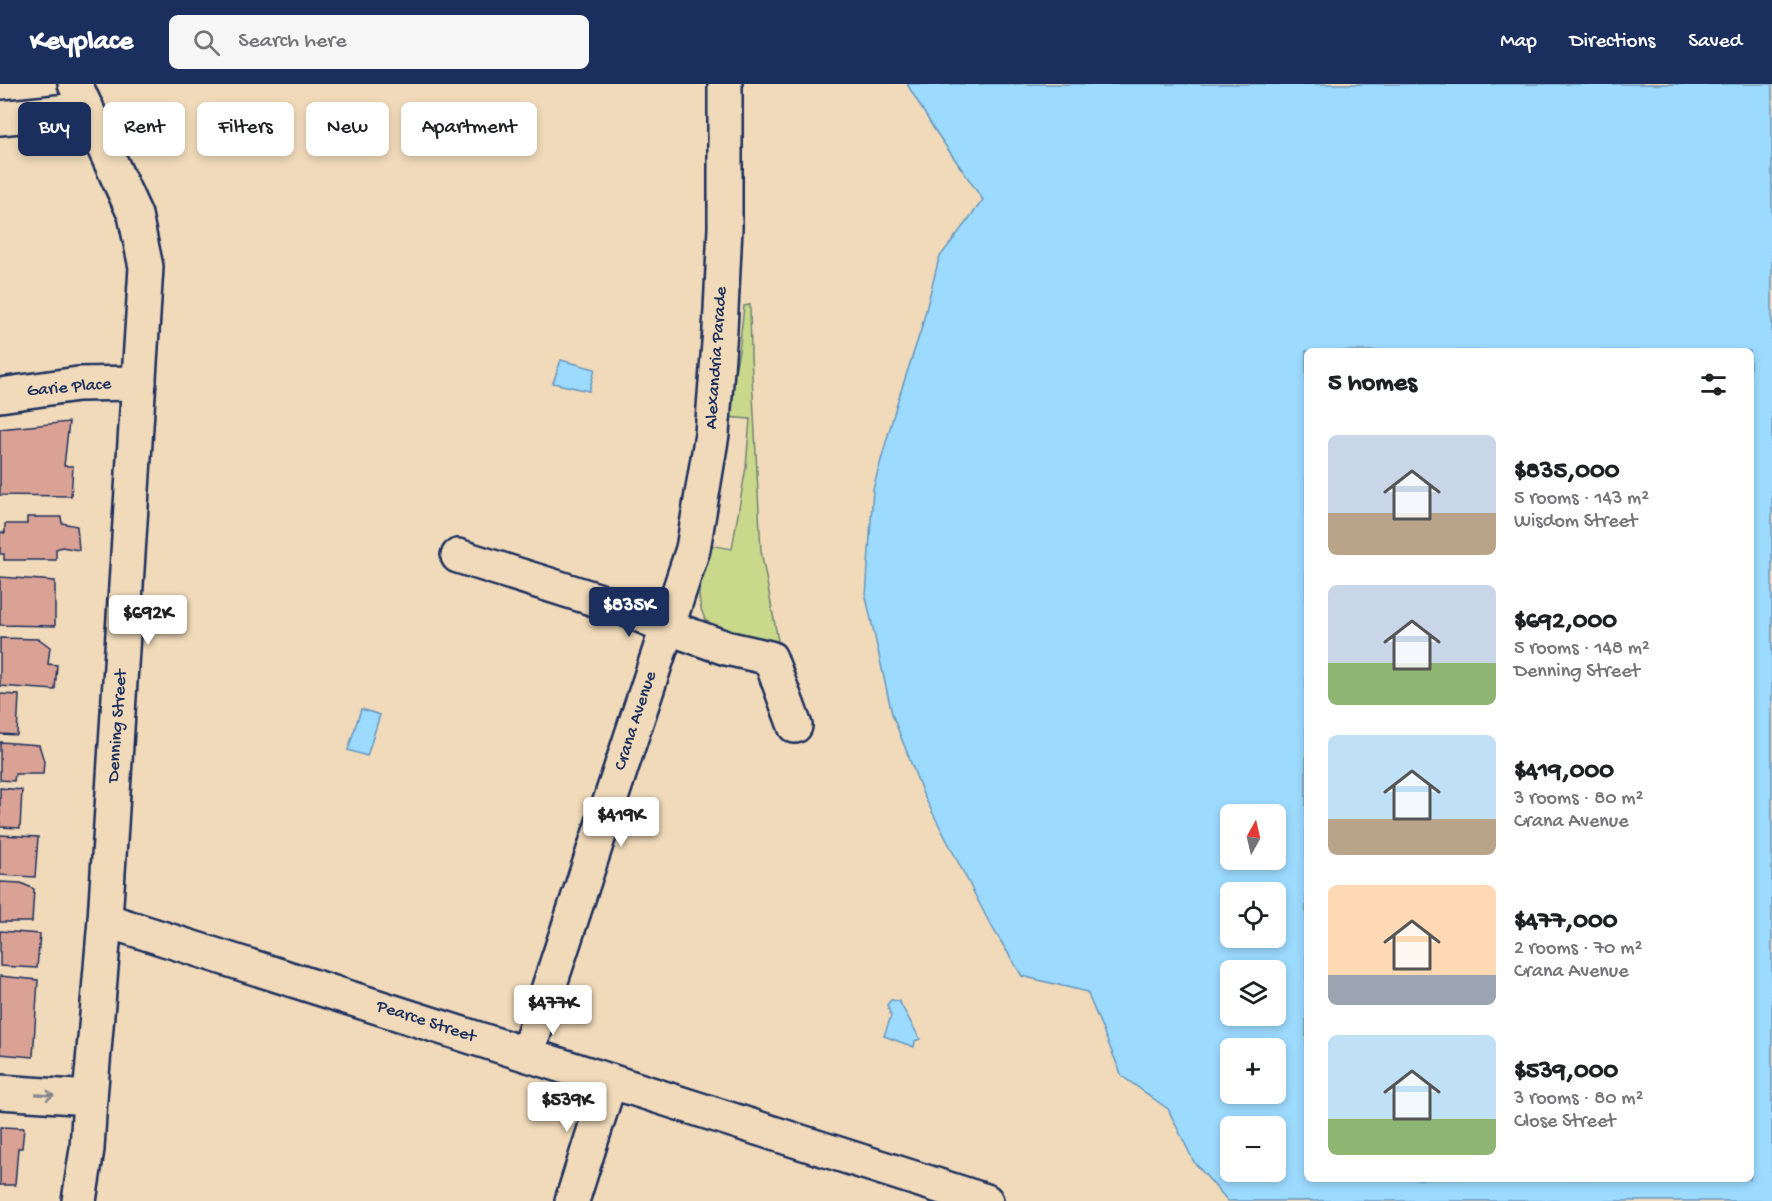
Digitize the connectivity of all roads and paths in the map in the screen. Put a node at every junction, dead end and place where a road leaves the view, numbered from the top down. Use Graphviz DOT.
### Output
graph roads {
  1 [pos="725,84"];
  2 [pos="81,97"];
  3 [pos="0,118"];
  4 [pos="138,383"];
  5 [pos="0,395"];
  6 [pos="458,556"];
  7 [pos="667,627"];
  8 [pos="795,726"];
  9 [pos="105,920"];
  10 [pos="527,1054"];
  11 [pos="610,1081"];
  12 [pos="0,1092"];
  13 [pos="90,1098"];
  14 [pos="79,1201"];
  15 [pos="572,1201"];
  16 [pos="986,1201"];
  1 -- 7 [label="street, Alexandria Parade"];
  2 -- 3 [label="street"];
  2 -- 4 [label="street, Denning Street"];
  4 -- 5 [label="street, Garie Place"];
  4 -- 9 [label="street, Denning Street"];
  6 -- 7 [label="street"];
  7 -- 8 [label="street"];
  7 -- 10 [label="street, Crana Avenue"];
  9 -- 10 [label="street, Pearce Street"];
  9 -- 13 [label="street, Denning Street"];
  10 -- 11 [label="street, Pearce Street"];
  11 -- 15 [label="street"];
  11 -- 16 [label="street, Pearce Street"];
  12 -- 13 [label="street, one-way"];
  13 -- 14 [label="street, Denning Street"];
}
